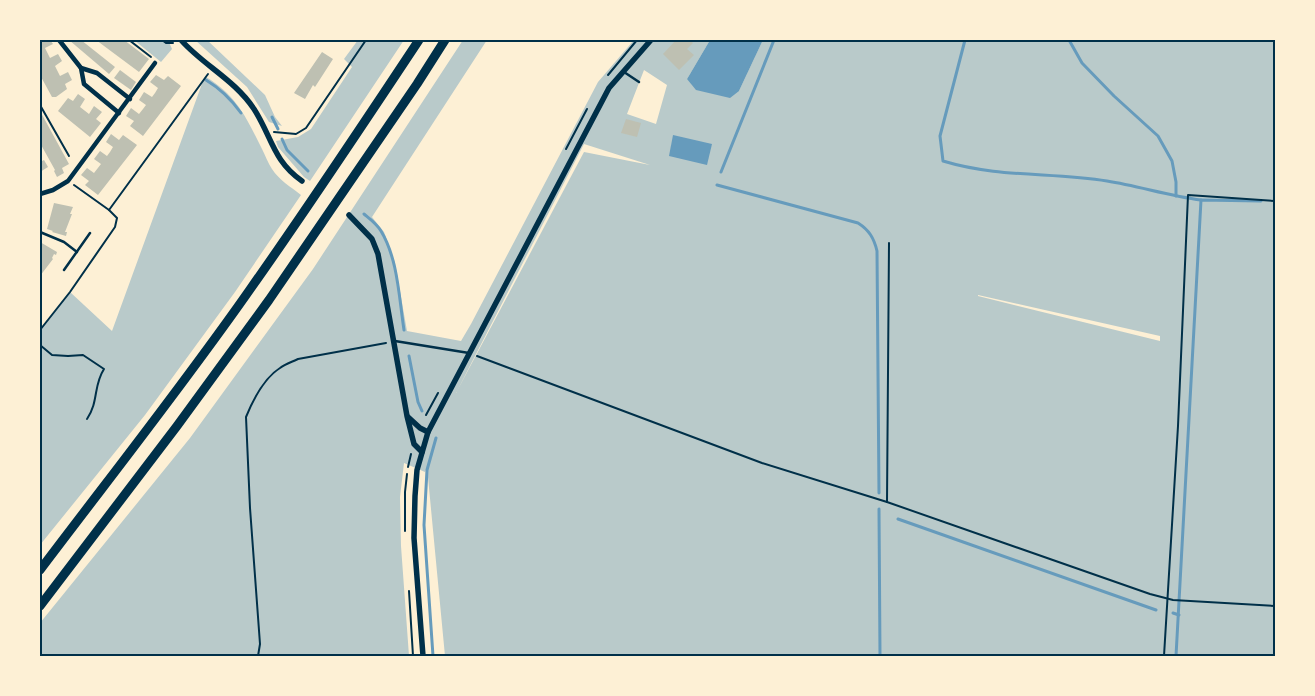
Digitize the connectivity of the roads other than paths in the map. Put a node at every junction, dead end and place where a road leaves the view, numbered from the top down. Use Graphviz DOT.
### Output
graph roads {
  1 [pos="59,40"];
  2 [pos="181,40"];
  3 [pos="419,40"];
  4 [pos="445,40"];
  5 [pos="651,40"];
  6 [pos="156,63"];
  7 [pos="81,68"];
  8 [pos="623,71"];
  9 [pos="639,82"];
  10 [pos="130,98"];
  11 [pos="119,113"];
  12 [pos="302,181"];
  13 [pos="40,194"];
  14 [pos="349,215"];
  15 [pos="40,232"];
  16 [pos="90,233"];
  17 [pos="77,252"];
  18 [pos="64,270"];
  19 [pos="394,341"];
  20 [pos="469,353"];
  21 [pos="407,416"];
  22 [pos="428,432"];
  23 [pos="422,452"];
  24 [pos="40,570"];
  25 [pos="40,606"];
  26 [pos="423,656"];
  1 -- 7 [label="street"];
  2 -- 12 [label="street"];
  3 -- 24 [label="highway"];
  4 -- 25 [label="highway"];
  5 -- 8 [label="street"];
  6 -- 10 [label="street"];
  7 -- 10 [label="street"];
  7 -- 11 [label="street"];
  8 -- 9 [label="lane"];
  8 -- 20 [label="street"];
  10 -- 11 [label="street"];
  11 -- 13 [label="street"];
  14 -- 19 [label="street"];
  15 -- 17 [label="lane"];
  16 -- 17 [label="lane"];
  17 -- 18 [label="lane"];
  19 -- 20 [label="lane"];
  19 -- 21 [label="street"];
  20 -- 22 [label="street"];
  21 -- 22 [label="street"];
  21 -- 23 [label="street"];
  22 -- 23 [label="street"];
  23 -- 26 [label="street"];
}
